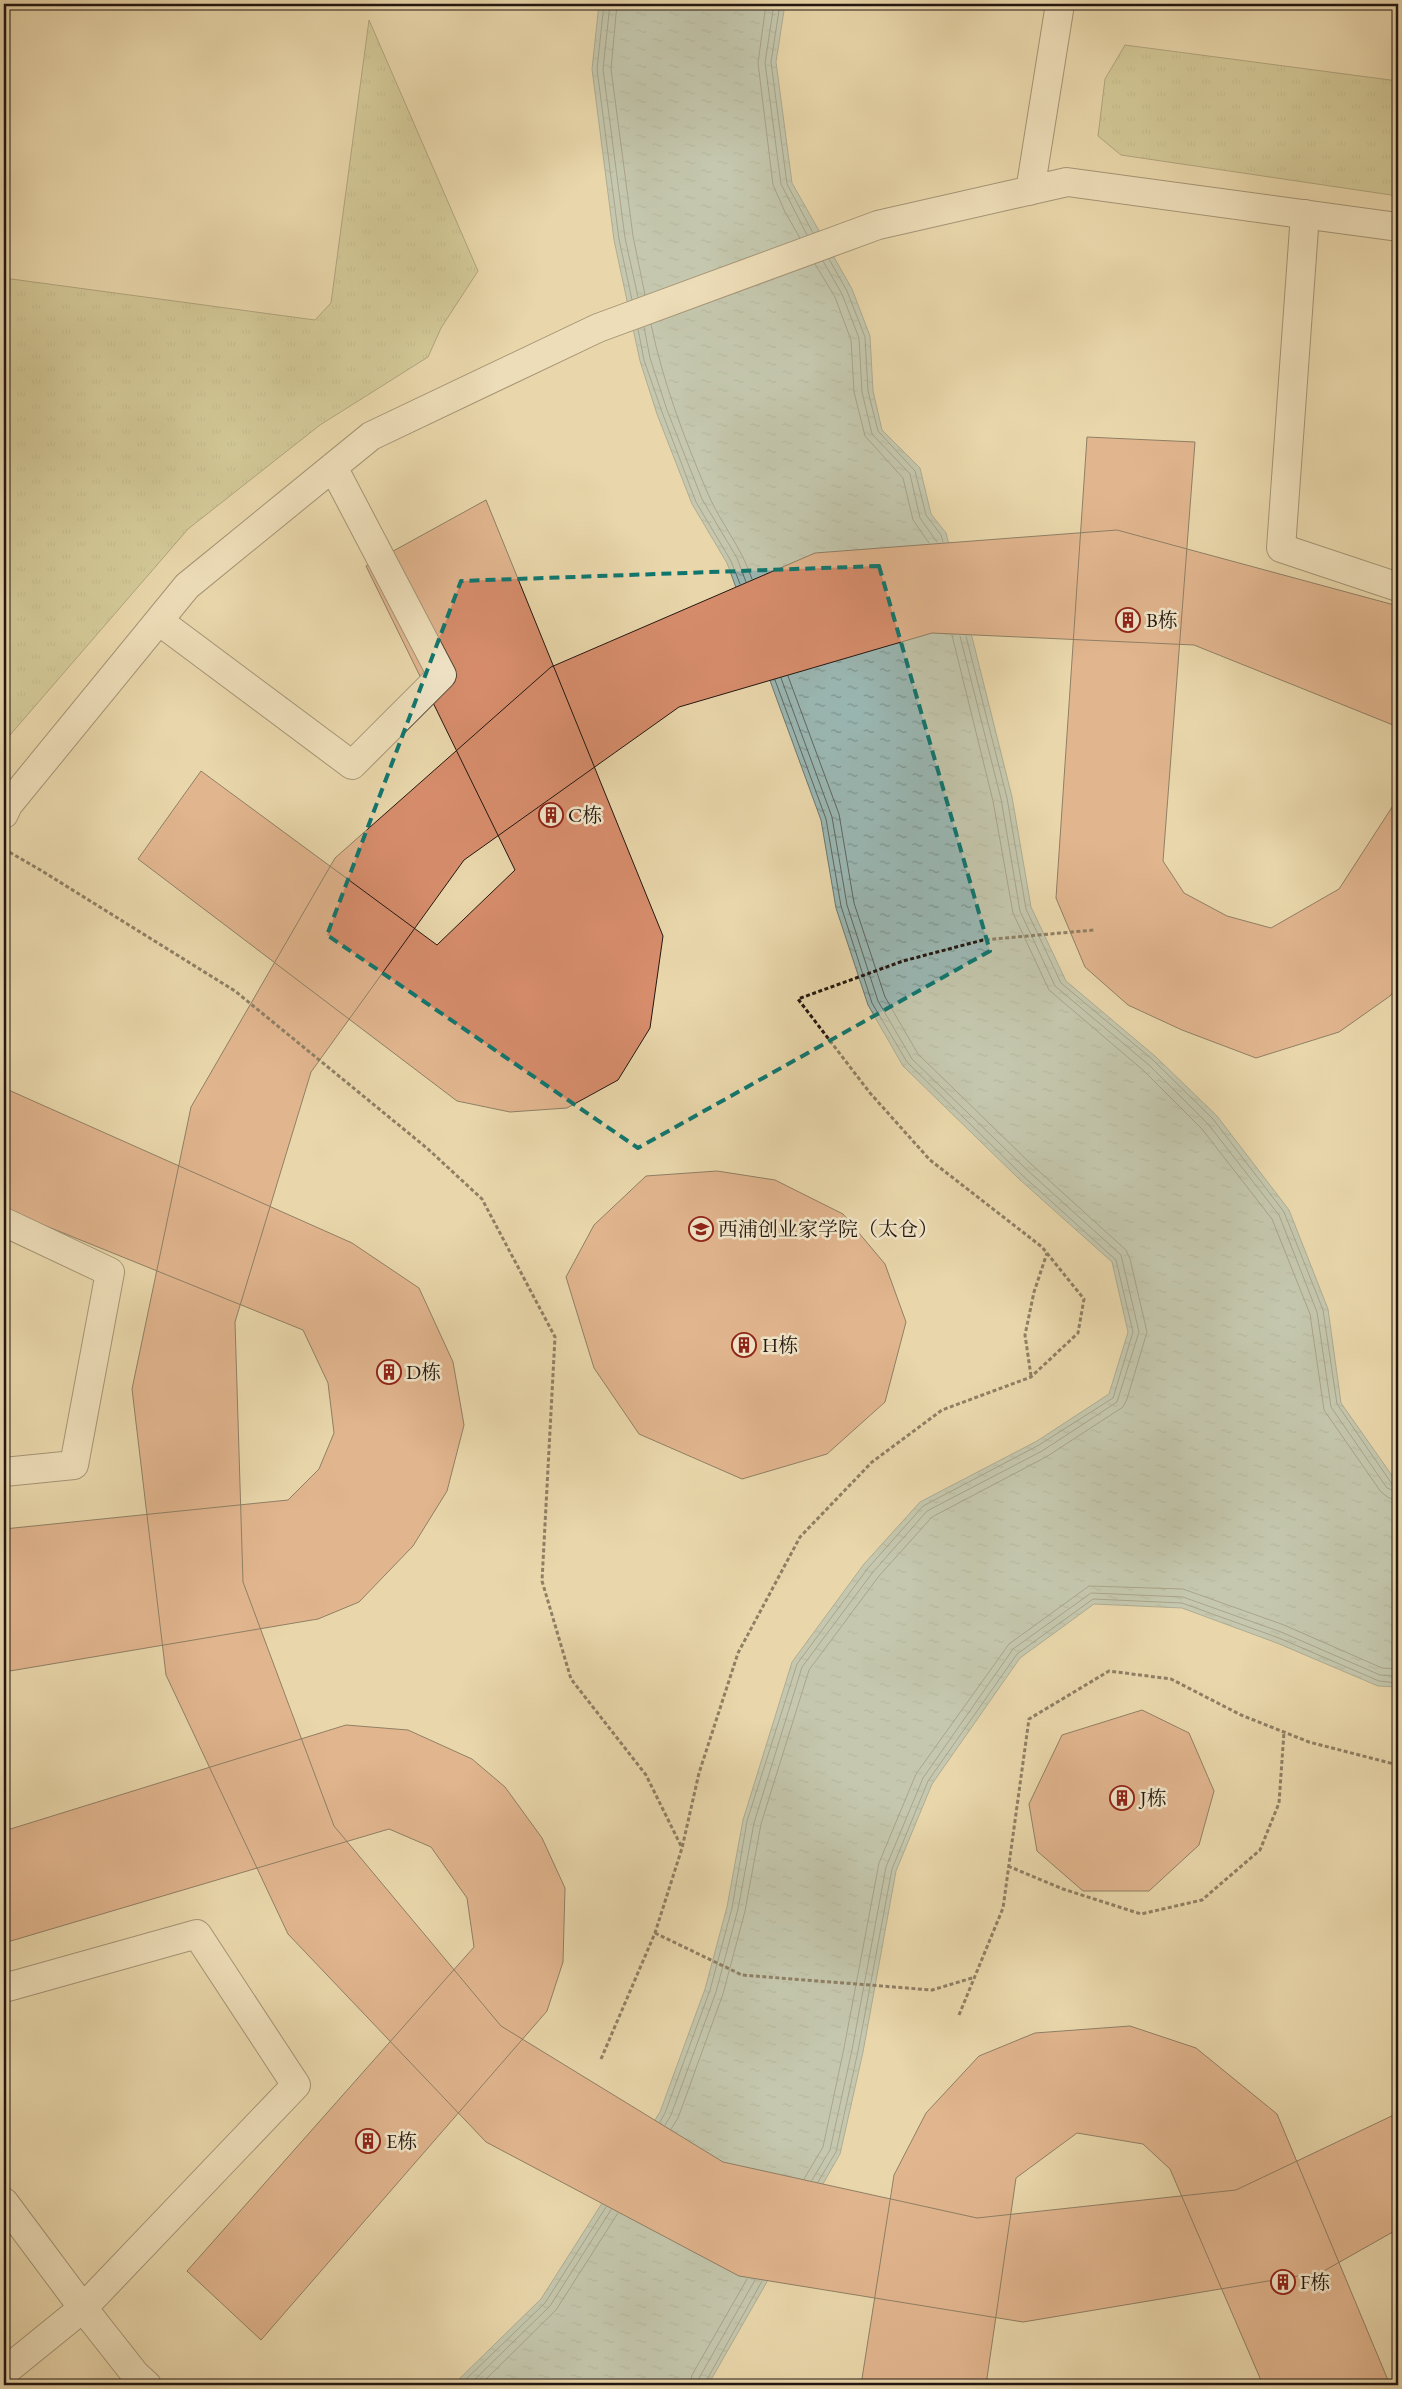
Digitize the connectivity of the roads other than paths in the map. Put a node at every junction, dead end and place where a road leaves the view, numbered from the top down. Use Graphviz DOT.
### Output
graph roads {
  1 [pos="1060,4"];
  2 [pos="1030,191"];
  3 [pos="1305,214"];
  4 [pos="1398,227"];
  5 [pos="333,467"];
  6 [pos="1398,587"];
  7 [pos="159,621"];
  8 [pos="4,814"];
  9 [pos="4,1222"];
  10 [pos="4,1472"];
  11 [pos="4,1988"];
  12 [pos="4,2202"];
  13 [pos="83,2308"];
  14 [pos="4,2372"];
  15 [pos="147,2385"];
  1 -- 2 [label="lane"];
  2 -- 3 [label="lane"];
  2 -- 5 [label="lane"];
  3 -- 4 [label="lane"];
  3 -- 6 [label="lane"];
  5 -- 7 [label="lane"];
  5 -- 7 [label="lane"];
  7 -- 8 [label="lane"];
  9 -- 10 [label="lane"];
  11 -- 13 [label="lane"];
  12 -- 13 [label="lane"];
  13 -- 14 [label="lane"];
  13 -- 15 [label="lane"];
}
